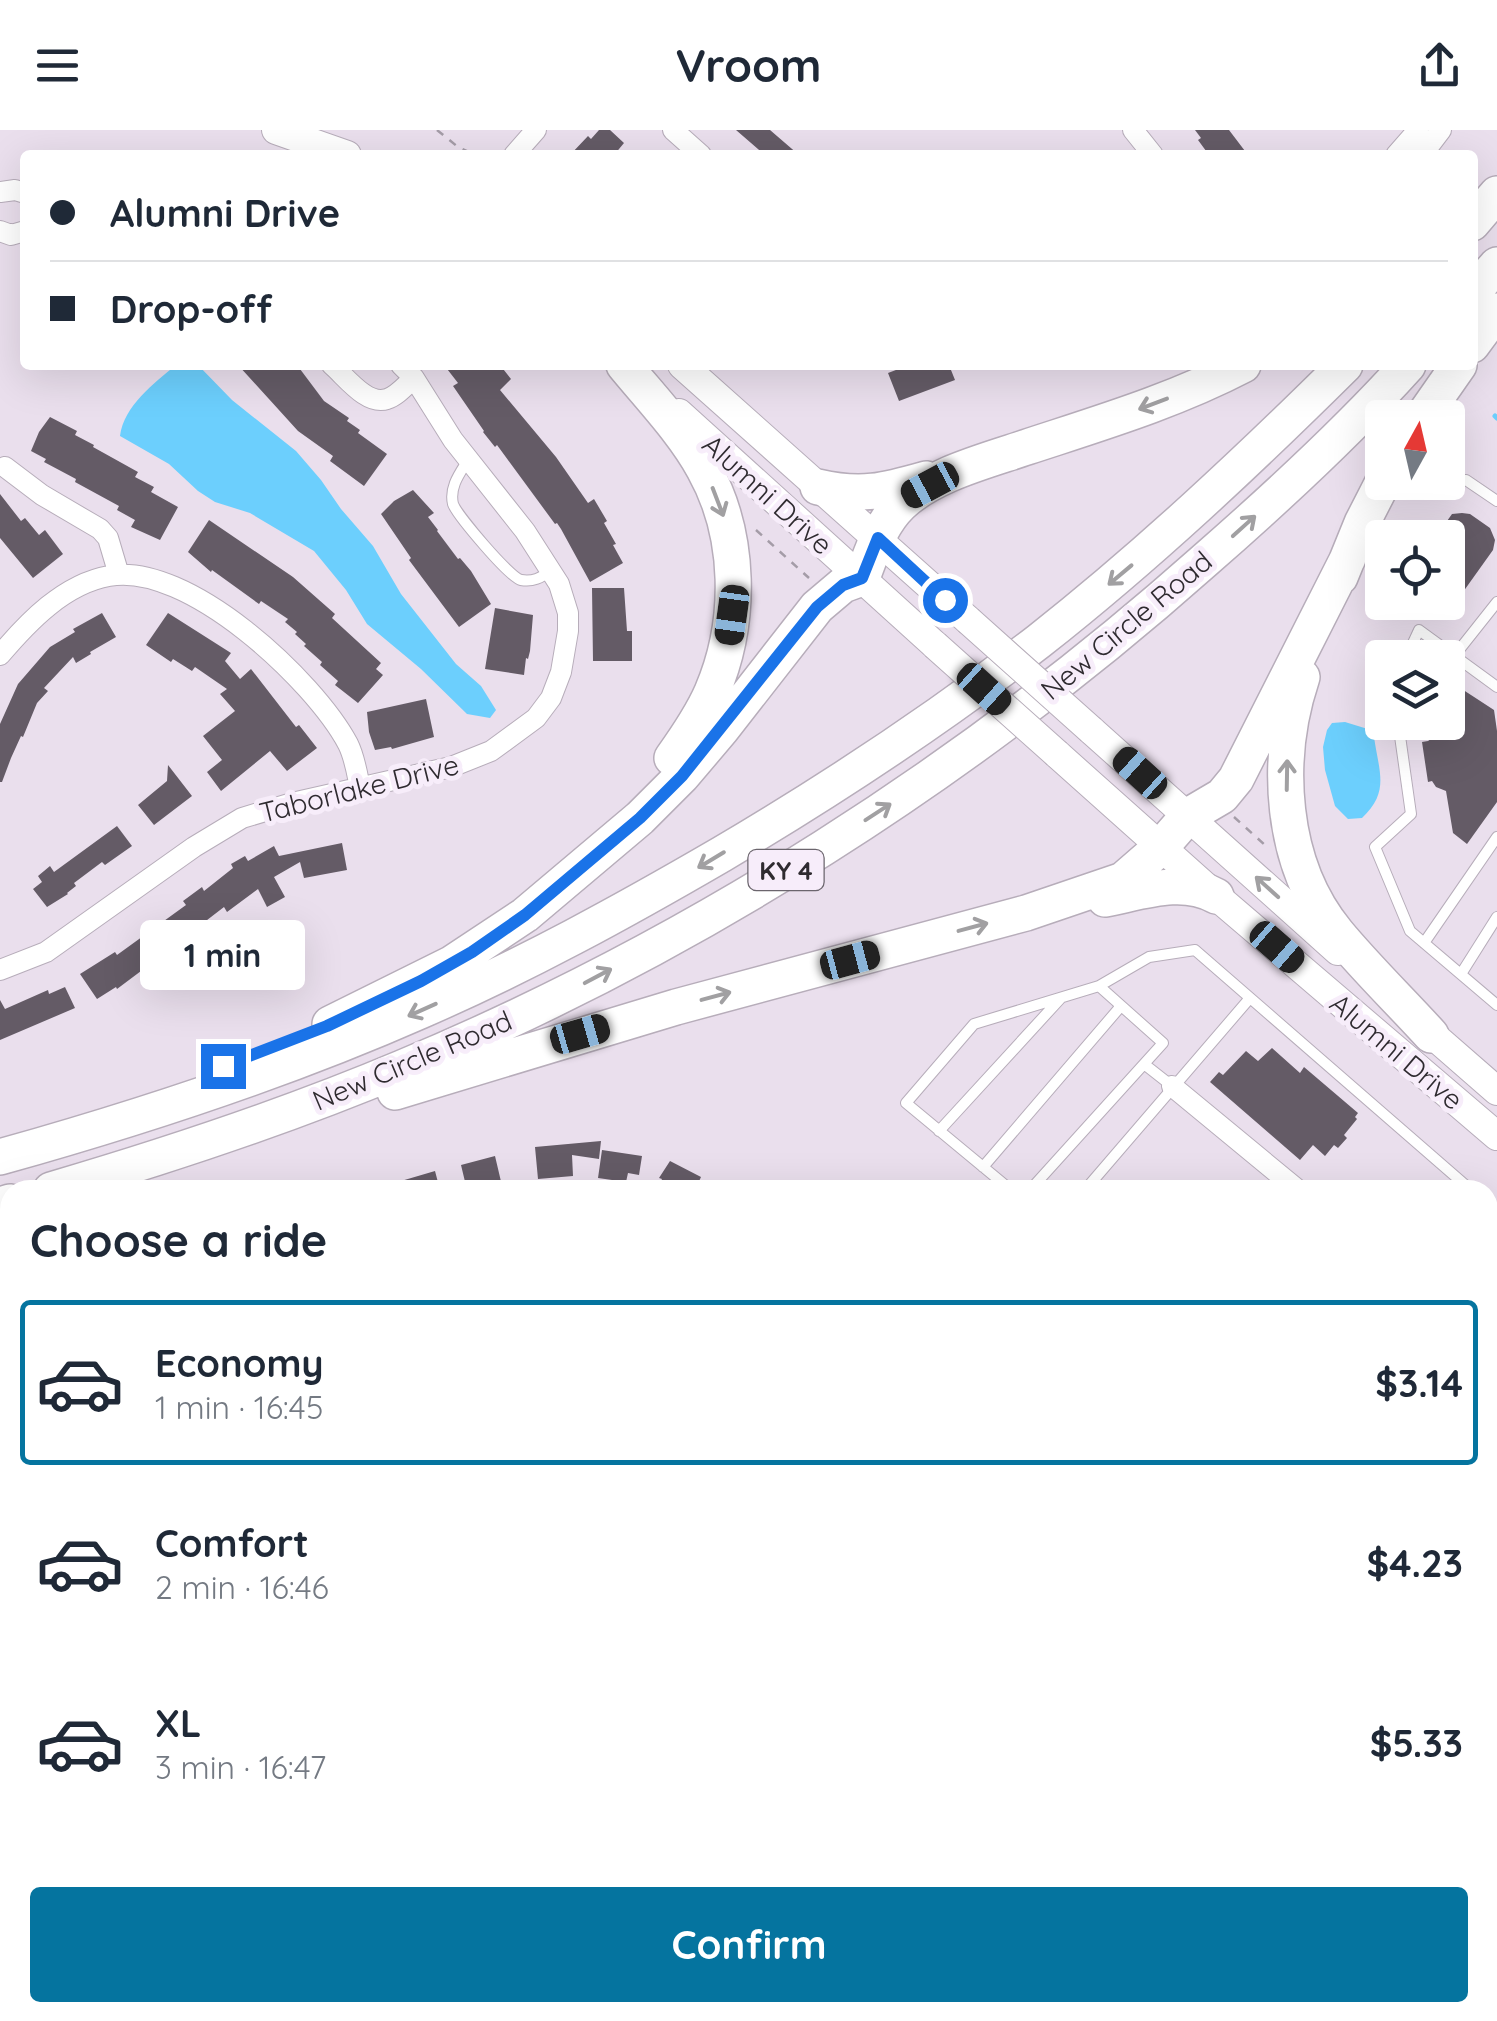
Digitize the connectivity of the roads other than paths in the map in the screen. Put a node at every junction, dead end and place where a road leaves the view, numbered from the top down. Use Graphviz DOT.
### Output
graph roads {
  1 [pos="276,130"];
  2 [pos="536,130"];
  3 [pos="672,130"];
  4 [pos="1133,130"];
  5 [pos="1418,130"];
  6 [pos="1441,130"];
  7 [pos="333,150"];
  8 [pos="518,150"];
  9 [pos="695,150"];
  10 [pos="1149,150"];
  11 [pos="1400,150"];
  12 [pos="1426,150"];
  13 [pos="1497,165"];
  14 [pos="1478,182"];
  15 [pos="1497,194"];
  16 [pos="1478,216"];
  17 [pos="1497,265"];
  18 [pos="1478,286"];
  19 [pos="1497,311"];
  20 [pos="1478,338"];
  21 [pos="337,370"];
  22 [pos="409,370"];
  23 [pos="411,370"];
  24 [pos="629,370"];
  25 [pos="631,370"];
  26 [pos="688,370"];
  27 [pos="1233,370"];
  28 [pos="1340,370"];
  29 [pos="1403,370"];
  30 [pos="1455,370"];
  31 [pos="1434,400"];
  32 [pos="468,459"];
  33 [pos="975,466"];
  34 [pos="5,467"];
  35 [pos="1466,480"];
  36 [pos="818,487"];
  37 [pos="1374,500"];
  38 [pos="1497,501"];
  39 [pos="878,538"];
  40 [pos="1348,558"];
  41 [pos="551,570"];
  42 [pos="119,575"];
  43 [pos="862,578"];
  44 [pos="1497,602"];
  45 [pos="1414,640"];
  46 [pos="1433,640"];
  47 [pos="1465,642"];
  48 [pos="0,655"];
  49 [pos="1465,663"];
  50 [pos="1497,687"];
  51 [pos="1401,740"];
  52 [pos="360,788"];
  53 [pos="1188,816"];
  54 [pos="1497,837"];
  55 [pos="1161,847"];
  56 [pos="1216,896"];
  57 [pos="1026,913"];
  58 [pos="1497,917"];
  59 [pos="1424,943"];
  60 [pos="451,964"];
  61 [pos="0,970"];
  62 [pos="1461,974"];
  63 [pos="1098,986"];
  64 [pos="1062,997"];
  65 [pos="1250,998"];
  66 [pos="1497,1005"];
  67 [pos="1122,1006"];
  68 [pos="1431,1034"];
  69 [pos="1144,1064"];
  70 [pos="1172,1086"];
  71 [pos="1497,1091"];
  72 [pos="939,1131"];
  73 [pos="1497,1136"];
  74 [pos="0,1142"];
  75 [pos="0,1157"];
  76 [pos="152,1160"];
  77 [pos="983,1167"];
  78 [pos="85,1180"];
  79 [pos="998,1180"];
  80 [pos="1039,1180"];
  81 [pos="1092,1180"];
  82 [pos="1286,1180"];
  83 [pos="1459,1180"];
  1 -- 7 [label="main road"];
  2 -- 8 [label="street"];
  3 -- 9 [label="street"];
  4 -- 10 [label="street"];
  5 -- 11 [label="street"];
  6 -- 12 [label="street"];
  13 -- 14 [label="highway"];
  15 -- 16 [label="highway"];
  17 -- 18 [label="highway"];
  19 -- 20 [label="highway"];
  21 -- 22 [label="street"];
  23 -- 32 [label="street, Taborlake Drive"];
  24 -- 60 [label="highway, one-way"];
  25 -- 43 [label="main road, Alumni Drive"];
  26 -- 36 [label="main road, Alumni Drive"];
  27 -- 33 [label="highway, one-way"];
  28 -- 75 [label="highway, New Circle Road / KY 4, one-way"];
  76 -- 29 [label="highway, New Circle Road / KY 4, one-way"];
  30 -- 31 [label="highway"];
  32 -- 41 [label="street, Taborlake Drive"];
  32 -- 41 [label="lane"];
  33 -- 36 [label="highway"];
  33 -- 39 [label="highway"];
  34 -- 42 [label="street"];
  35 -- 38 [label="lane"];
  36 -- 39 [label="main road, Alumni Drive"];
  37 -- 40 [label="highway"];
  39 -- 43 [label="highway"];
  39 -- 53 [label="main road, Alumni Drive, bridge"];
  40 -- 53 [label="highway"];
  68 -- 40 [label="highway, one-way"];
  41 -- 52 [label="street, Taborlake Drive"];
  42 -- 48 [label="street"];
  42 -- 52 [label="street"];
  43 -- 55 [label="main road, Alumni Drive, bridge"];
  43 -- 60 [label="highway"];
  44 -- 47 [label="lane"];
  45 -- 46 [label="lane"];
  49 -- 50 [label="lane"];
  51 -- 59 [label="lane"];
  52 -- 61 [label="street, Taborlake Drive"];
  53 -- 55 [label="highway"];
  68 -- 53 [label="main road, Alumni Drive, one-way"];
  54 -- 59 [label="lane"];
  55 -- 56 [label="main road, Alumni Drive"];
  55 -- 57 [label="highway"];
  56 -- 57 [label="highway"];
  56 -- 73 [label="main road, Alumni Drive"];
  76 -- 57 [label="highway, one-way"];
  58 -- 62 [label="lane"];
  59 -- 62 [label="lane"];
  60 -- 74 [label="highway"];
  62 -- 66 [label="lane"];
  63 -- 64 [label="lane"];
  63 -- 65 [label="lane"];
  63 -- 67 [label="lane"];
  64 -- 72 [label="lane"];
  64 -- 72 [label="lane"];
  65 -- 70 [label="lane"];
  65 -- 83 [label="lane"];
  67 -- 69 [label="lane"];
  67 -- 77 [label="lane"];
  68 -- 71 [label="main road, Alumni Drive"];
  69 -- 70 [label="lane"];
  69 -- 80 [label="lane"];
  70 -- 81 [label="lane"];
  70 -- 82 [label="street"];
  72 -- 77 [label="lane"];
  76 -- 78 [label="highway, New Circle Road / KY 4"];
  77 -- 79 [label="lane"];
}
